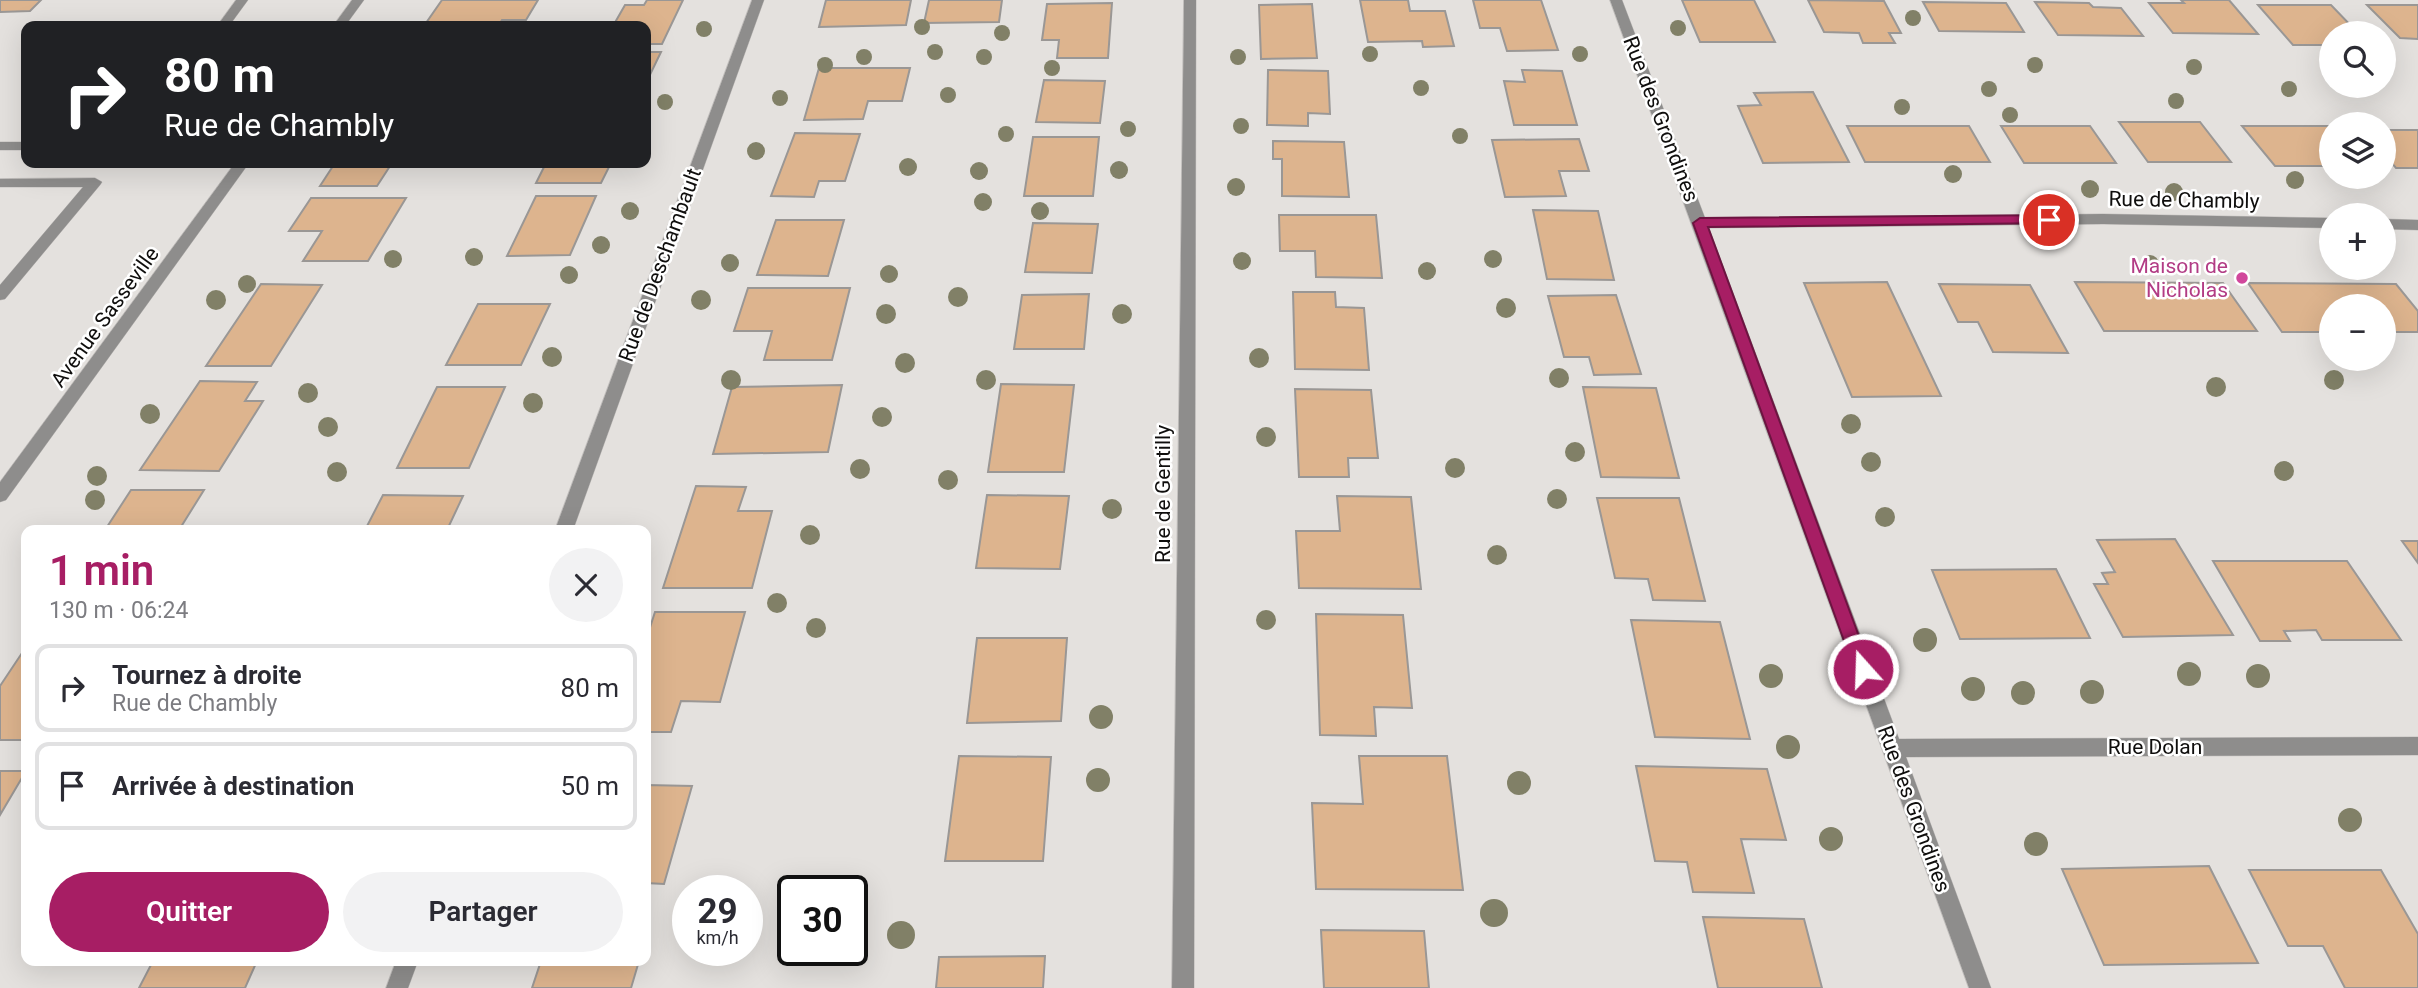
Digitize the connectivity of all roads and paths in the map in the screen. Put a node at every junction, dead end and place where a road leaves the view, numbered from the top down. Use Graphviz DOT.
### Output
graph roads {
  1 [pos="242,0"];
  2 [pos="358,0"];
  3 [pos="758,0"];
  4 [pos="1190,0"];
  5 [pos="1616,0"];
  6 [pos="227,21"];
  7 [pos="343,21"];
  8 [pos="0,146"];
  9 [pos="21,146"];
  10 [pos="238,168"];
  11 [pos="0,183"];
  12 [pos="1700,223"];
  13 [pos="2319,223"];
  14 [pos="2396,224"];
  15 [pos="2418,225"];
  16 [pos="0,295"];
  17 [pos="0,495"];
  18 [pos="566,525"];
  19 [pos="2418,746"];
  20 [pos="1891,748"];
  21 [pos="405,966"];
  22 [pos="397,988"];
  23 [pos="1183,988"];
  24 [pos="1980,988"];
  1 -- 6 [label="street"];
  2 -- 7 [label="street"];
  3 -- 18 [label="street, Rue de Deschambault"];
  4 -- 23 [label="street, Rue de Gentilly"];
  5 -- 12 [label="street, Rue des Grondines"];
  8 -- 9 [label="street"];
  10 -- 17 [label="street, Avenue Sasseville"];
  11 -- 16 [label="street"];
  12 -- 13 [label="street, Rue de Chambly"];
  12 -- 20 [label="street, Rue des Grondines"];
  14 -- 15 [label="street"];
  19 -- 20 [label="street, Rue Dolan"];
  20 -- 24 [label="street, Rue des Grondines"];
  21 -- 22 [label="street"];
}
